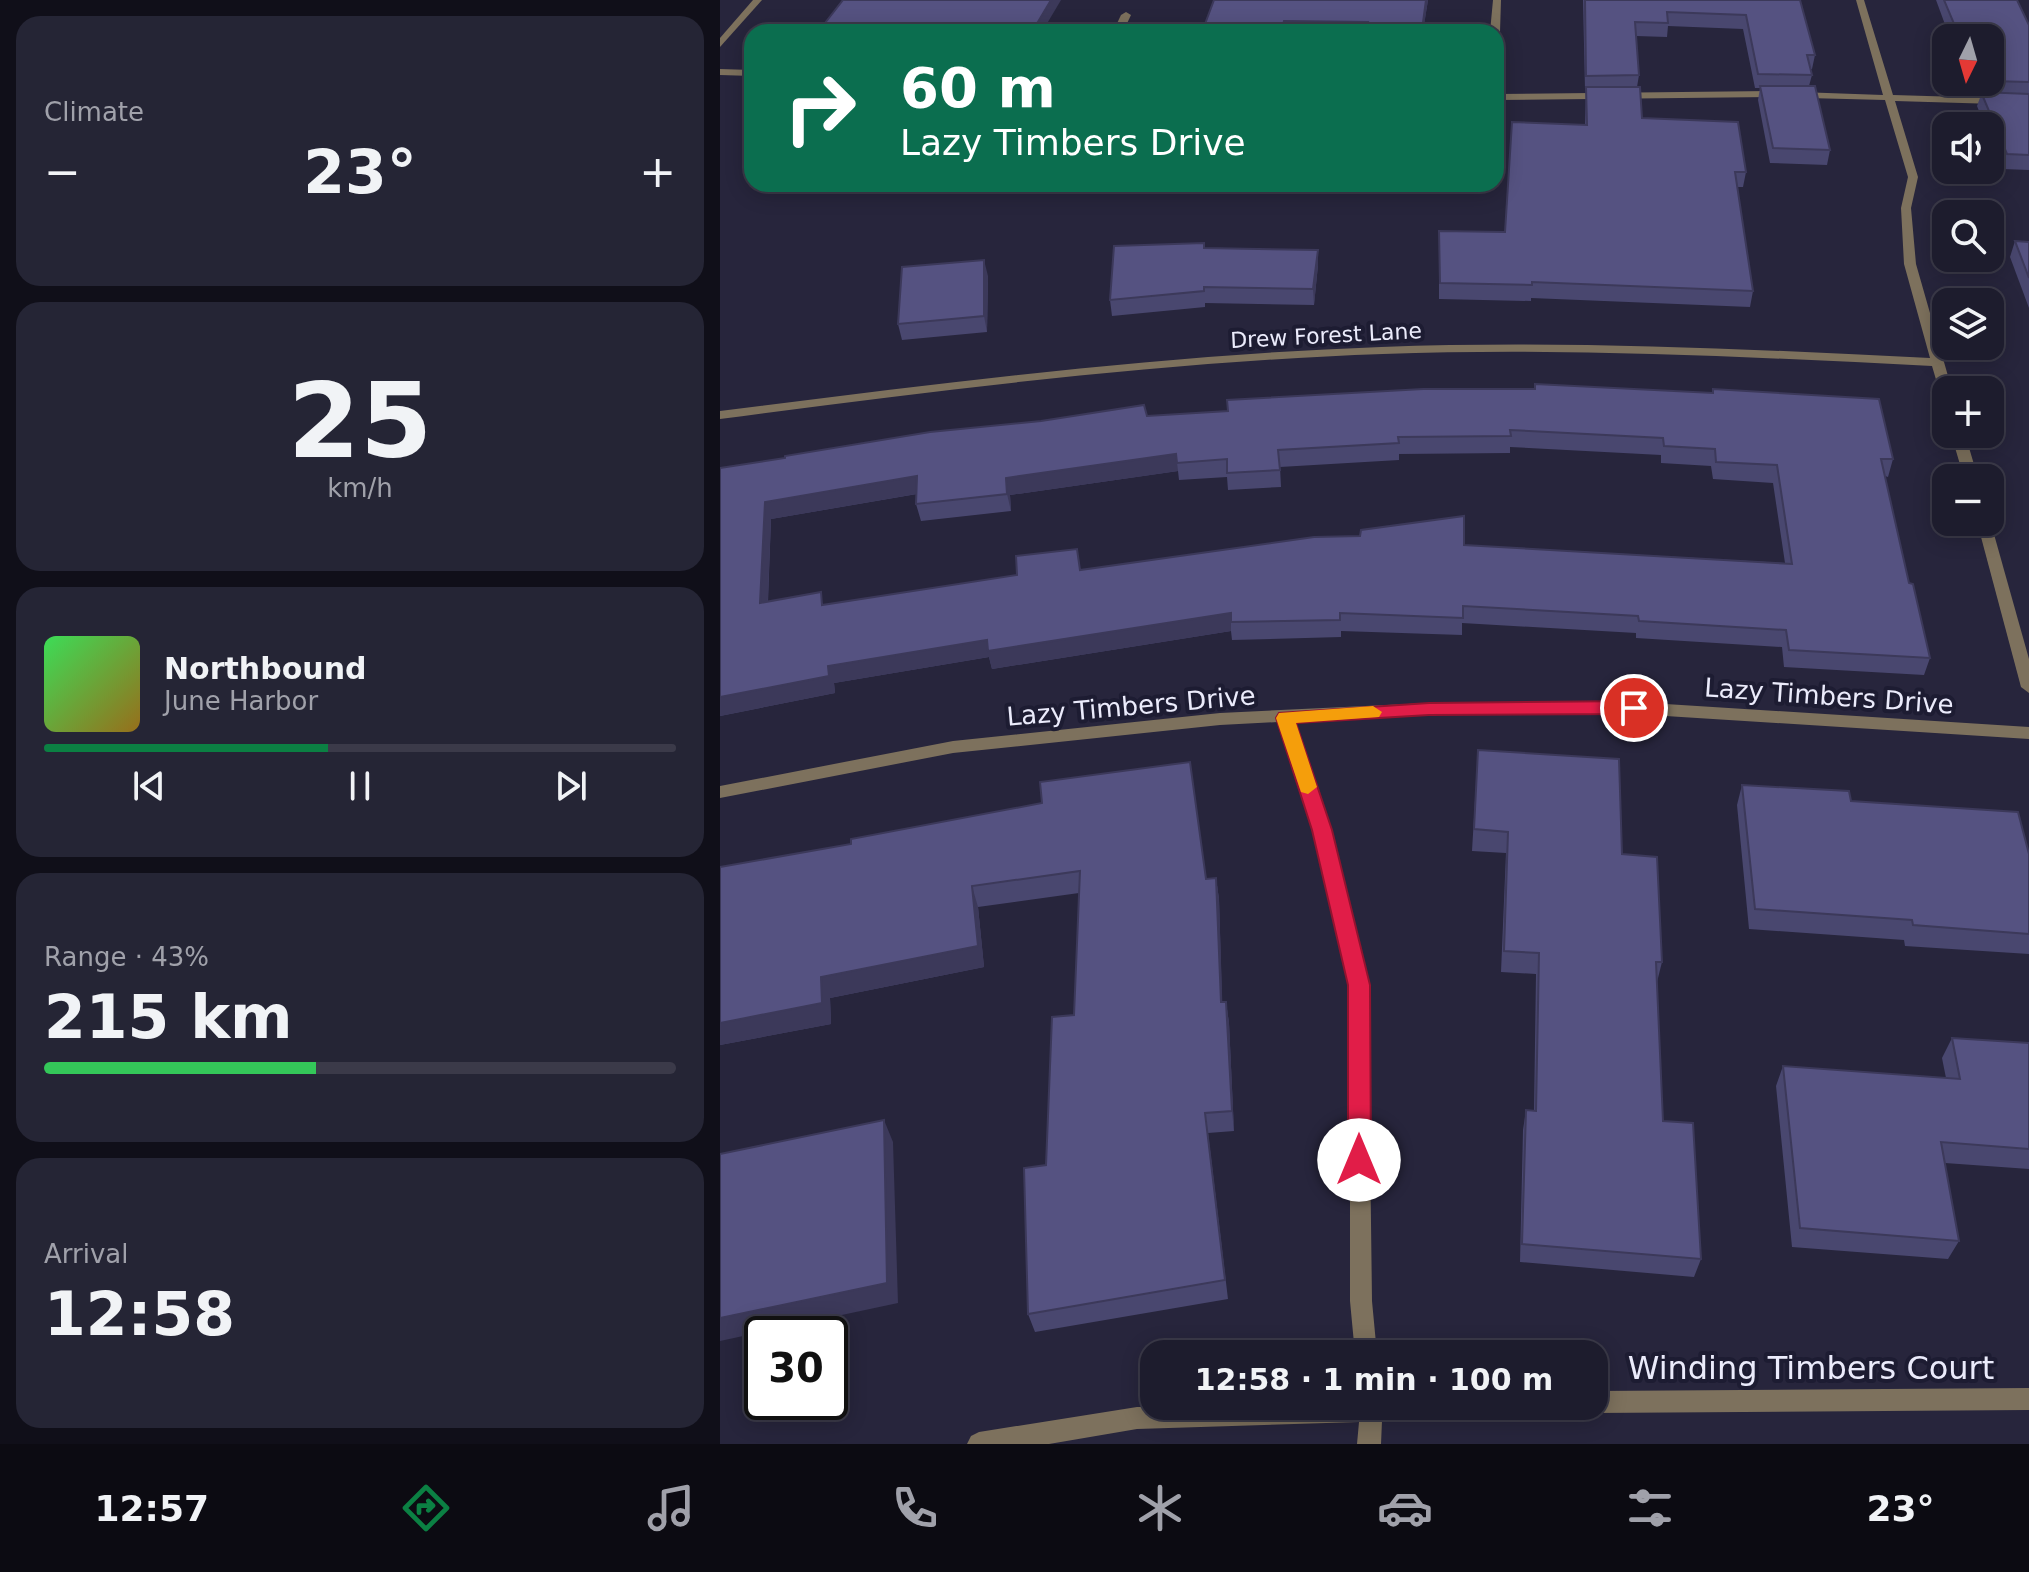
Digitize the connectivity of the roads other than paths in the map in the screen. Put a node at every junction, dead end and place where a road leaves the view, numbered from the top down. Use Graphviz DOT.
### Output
graph roads {
  1 [pos="758,0"];
  2 [pos="1497,0"];
  3 [pos="1860,0"];
  4 [pos="1126,15"];
  5 [pos="1122,24"];
  6 [pos="1496,24"];
  7 [pos="720,44"];
  8 [pos="720,72"];
  9 [pos="744,73"];
  10 [pos="1504,97"];
  11 [pos="1891,97"];
  12 [pos="2029,102"];
  13 [pos="1937,362"];
  14 [pos="1941,376"];
  15 [pos="720,415"];
  16 [pos="1988,536"];
  17 [pos="2029,687"];
  18 [pos="1285,718"];
  19 [pos="2029,733"];
  20 [pos="720,792"];
  21 [pos="1365,1340"];
  22 [pos="2029,1399"];
  23 [pos="1608,1402"];
  24 [pos="1140,1418"];
  25 [pos="1370,1420"];
  26 [pos="979,1444"];
  27 [pos="1369,1444"];
  1 -- 7 [label="street"];
  2 -- 6 [label="street"];
  3 -- 11 [label="street"];
  4 -- 5 [label="street"];
  8 -- 9 [label="street"];
  10 -- 11 [label="street"];
  11 -- 12 [label="street"];
  11 -- 13 [label="street"];
  13 -- 14 [label="street"];
  13 -- 15 [label="street, Drew Forest Lane"];
  16 -- 17 [label="street"];
  18 -- 19 [label="street, Lazy Timbers Drive"];
  18 -- 20 [label="street, Lazy Timbers Drive"];
  18 -- 21 [label="street"];
  22 -- 23 [label="street, Winding Timbers Court"];
  24 -- 26 [label="street"];
  25 -- 27 [label="street"];
}
